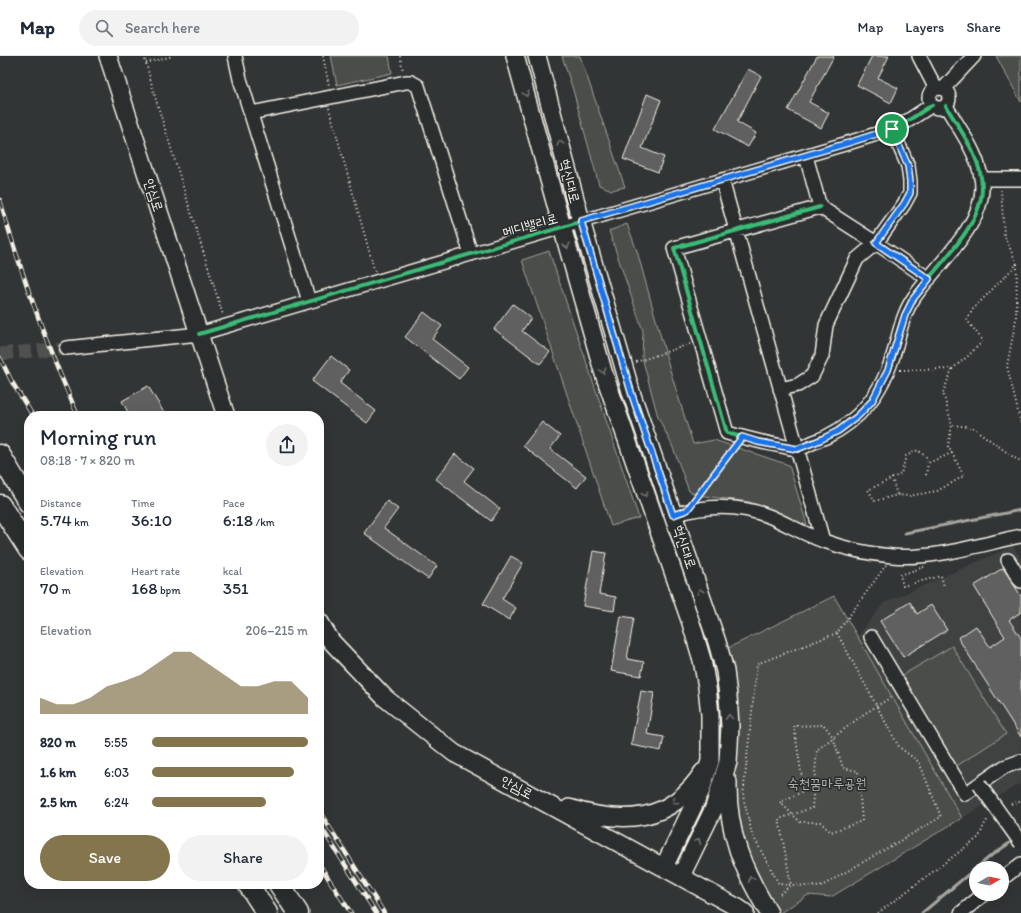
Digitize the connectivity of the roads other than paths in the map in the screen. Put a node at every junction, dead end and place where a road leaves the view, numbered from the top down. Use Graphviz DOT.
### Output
graph roads {
  1 [pos="108,56"];
  2 [pos="235,56"];
  3 [pos="515,56"];
  4 [pos="537,56"];
  5 [pos="919,56"];
  6 [pos="974,56"];
  7 [pos="940,89"];
  8 [pos="932,105"];
  9 [pos="946,106"];
  10 [pos="251,112"];
  11 [pos="892,129"];
  12 [pos="806,156"];
  13 [pos="981,179"];
  14 [pos="1021,179"];
  15 [pos="722,180"];
  16 [pos="820,207"];
  17 [pos="581,221"];
  18 [pos="562,227"];
  19 [pos="736,230"];
  20 [pos="876,243"];
  21 [pos="471,254"];
  22 [pos="929,279"];
  23 [pos="309,301"];
  24 [pos="199,334"];
  25 [pos="66,348"];
  26 [pos="780,389"];
  27 [pos="224,411"];
  28 [pos="797,449"];
  29 [pos="0,455"];
  30 [pos="24,495"];
  31 [pos="0,505"];
  32 [pos="680,513"];
  33 [pos="1021,536"];
  34 [pos="823,541"];
  35 [pos="24,542"];
  36 [pos="1008,560"];
  37 [pos="1021,581"];
  38 [pos="324,629"];
  39 [pos="871,637"];
  40 [pos="710,761"];
  41 [pos="728,762"];
  42 [pos="1021,762"];
  43 [pos="979,784"];
  44 [pos="536,797"];
  45 [pos="1021,843"];
  46 [pos="1021,864"];
  47 [pos="664,866"];
  48 [pos="1009,874"];
  49 [pos="682,876"];
  50 [pos="251,889"];
  51 [pos="282,889"];
  52 [pos="976,901"];
  53 [pos="267,913"];
  54 [pos="298,913"];
  55 [pos="745,913"];
  56 [pos="769,913"];
  57 [pos="961,913"];
  1 -- 24 [label="main road, 안심로"];
  2 -- 10 [label="street"];
  3 -- 18 [label="main road, one-way"];
  17 -- 4 [label="main road, 혁신대로, one-way"];
  5 -- 7 [label="street"];
  6 -- 7 [label="street"];
  7 -- 8 [label="street"];
  7 -- 9 [label="street"];
  8 -- 9 [label="street"];
  8 -- 11 [label="street, 메디밸리로"];
  9 -- 13 [label="street"];
  10 -- 21 [label="street"];
  10 -- 23 [label="street"];
  11 -- 12 [label="street, 메디밸리로"];
  11 -- 20 [label="street"];
  12 -- 15 [label="street, 메디밸리로"];
  12 -- 16 [label="street"];
  13 -- 14 [label="street"];
  13 -- 22 [label="street"];
  15 -- 17 [label="street, 메디밸리로"];
  15 -- 19 [label="street"];
  16 -- 19 [label="street"];
  16 -- 20 [label="street"];
  17 -- 18 [label="street, 메디밸리로"];
  17 -- 32 [label="main road, 혁신대로"];
  18 -- 21 [label="street, 메디밸리로"];
  18 -- 40 [label="main road, one-way"];
  19 -- 26 [label="street"];
  19 -- 28 [label="street"];
  20 -- 22 [label="street"];
  20 -- 26 [label="street"];
  21 -- 23 [label="street, 메디밸리로"];
  22 -- 28 [label="street"];
  23 -- 24 [label="street, 메디밸리로"];
  24 -- 25 [label="street"];
  24 -- 27 [label="main road, 안심로"];
  26 -- 28 [label="street"];
  28 -- 34 [label="street"];
  29 -- 30 [label="highway"];
  31 -- 35 [label="highway"];
  32 -- 34 [label="street"];
  41 -- 32 [label="main road, 혁신대로, one-way"];
  33 -- 34 [label="street"];
  36 -- 37 [label="street"];
  38 -- 44 [label="main road, 안심로"];
  39 -- 43 [label="street"];
  40 -- 44 [label="main road, one-way"];
  40 -- 47 [label="main road"];
  49 -- 41 [label="main road, 혁신대로, one-way"];
  56 -- 41 [label="main road, one-way"];
  42 -- 43 [label="street"];
  43 -- 45 [label="street, bridge"];
  44 -- 47 [label="main road, 안심로"];
  46 -- 48 [label="street"];
  47 -- 49 [label="main road, 안심로"];
  49 -- 55 [label="main road, 안심로"];
  50 -- 53 [label="highway"];
  51 -- 54 [label="highway"];
  52 -- 57 [label="street"];
}
